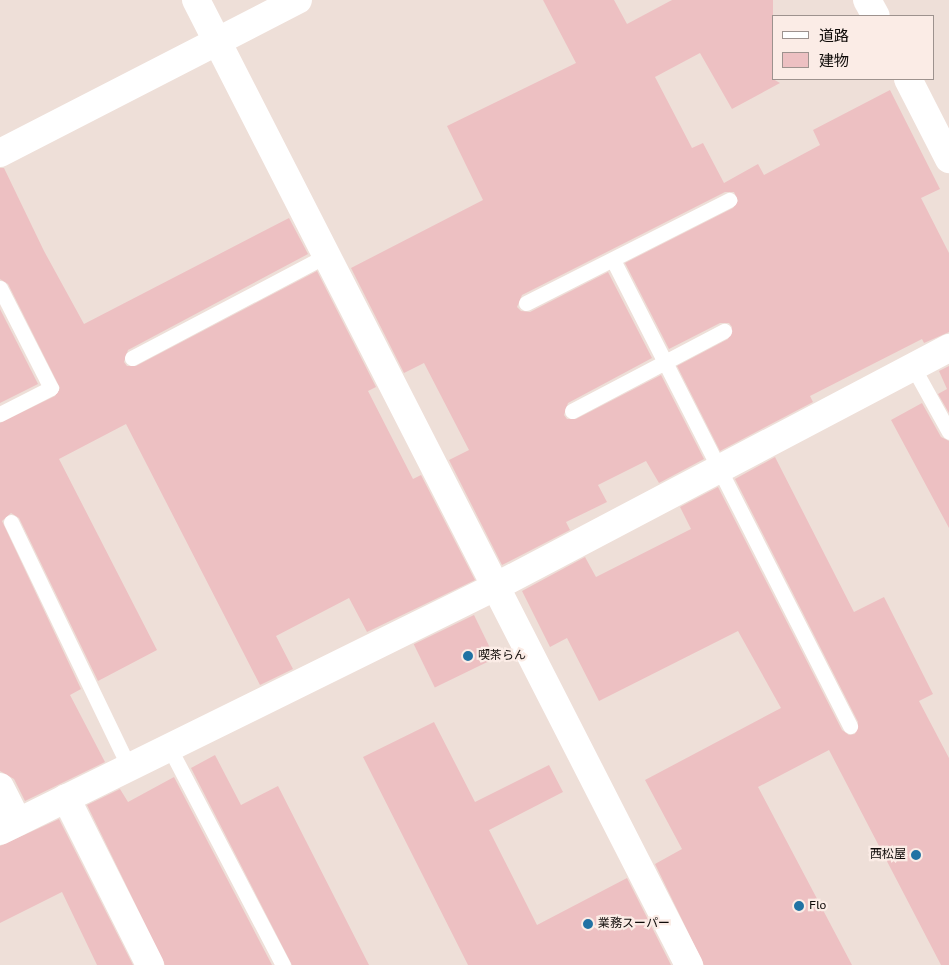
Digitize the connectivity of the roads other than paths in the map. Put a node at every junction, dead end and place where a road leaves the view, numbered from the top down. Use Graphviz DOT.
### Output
graph roads {
  1 [pos="196,0"];
  2 [pos="298,0"];
  3 [pos="867,0"];
  4 [pos="875,15"];
  5 [pos="217,42"];
  6 [pos="909,80"];
  7 [pos="0,153"];
  8 [pos="949,158"];
  9 [pos="729,200"];
  10 [pos="327,255"];
  11 [pos="613,260"];
  12 [pos="0,288"];
  13 [pos="526,303"];
  14 [pos="724,331"];
  15 [pos="949,348"];
  16 [pos="132,358"];
  17 [pos="666,362"];
  18 [pos="913,367"];
  19 [pos="572,411"];
  20 [pos="0,414"];
  21 [pos="949,432"];
  22 [pos="721,468"];
  23 [pos="11,522"];
  24 [pos="497,586"];
  25 [pos="850,726"];
  26 [pos="169,747"];
  27 [pos="129,767"];
  28 [pos="0,787"];
  29 [pos="66,798"];
  30 [pos="9,827"];
  31 [pos="150,965"];
  32 [pos="283,965"];
  33 [pos="689,965"];
  1 -- 5 [label="street"];
  2 -- 5 [label="street"];
  3 -- 4 [label="street"];
  5 -- 7 [label="street"];
  5 -- 10 [label="street"];
  6 -- 8 [label="street"];
  9 -- 11 [label="lane"];
  10 -- 16 [label="lane"];
  10 -- 24 [label="street"];
  11 -- 13 [label="lane"];
  11 -- 17 [label="lane"];
  12 -- 20 [label="lane"];
  14 -- 17 [label="lane"];
  15 -- 18 [label="street"];
  17 -- 19 [label="lane"];
  17 -- 22 [label="lane"];
  18 -- 21 [label="lane"];
  18 -- 22 [label="street"];
  22 -- 24 [label="street"];
  22 -- 25 [label="lane"];
  23 -- 27 [label="lane"];
  24 -- 26 [label="street"];
  24 -- 33 [label="street"];
  26 -- 27 [label="street"];
  26 -- 32 [label="lane"];
  27 -- 29 [label="street"];
  28 -- 30 [label="street"];
  29 -- 30 [label="street"];
  29 -- 31 [label="street"];
}
